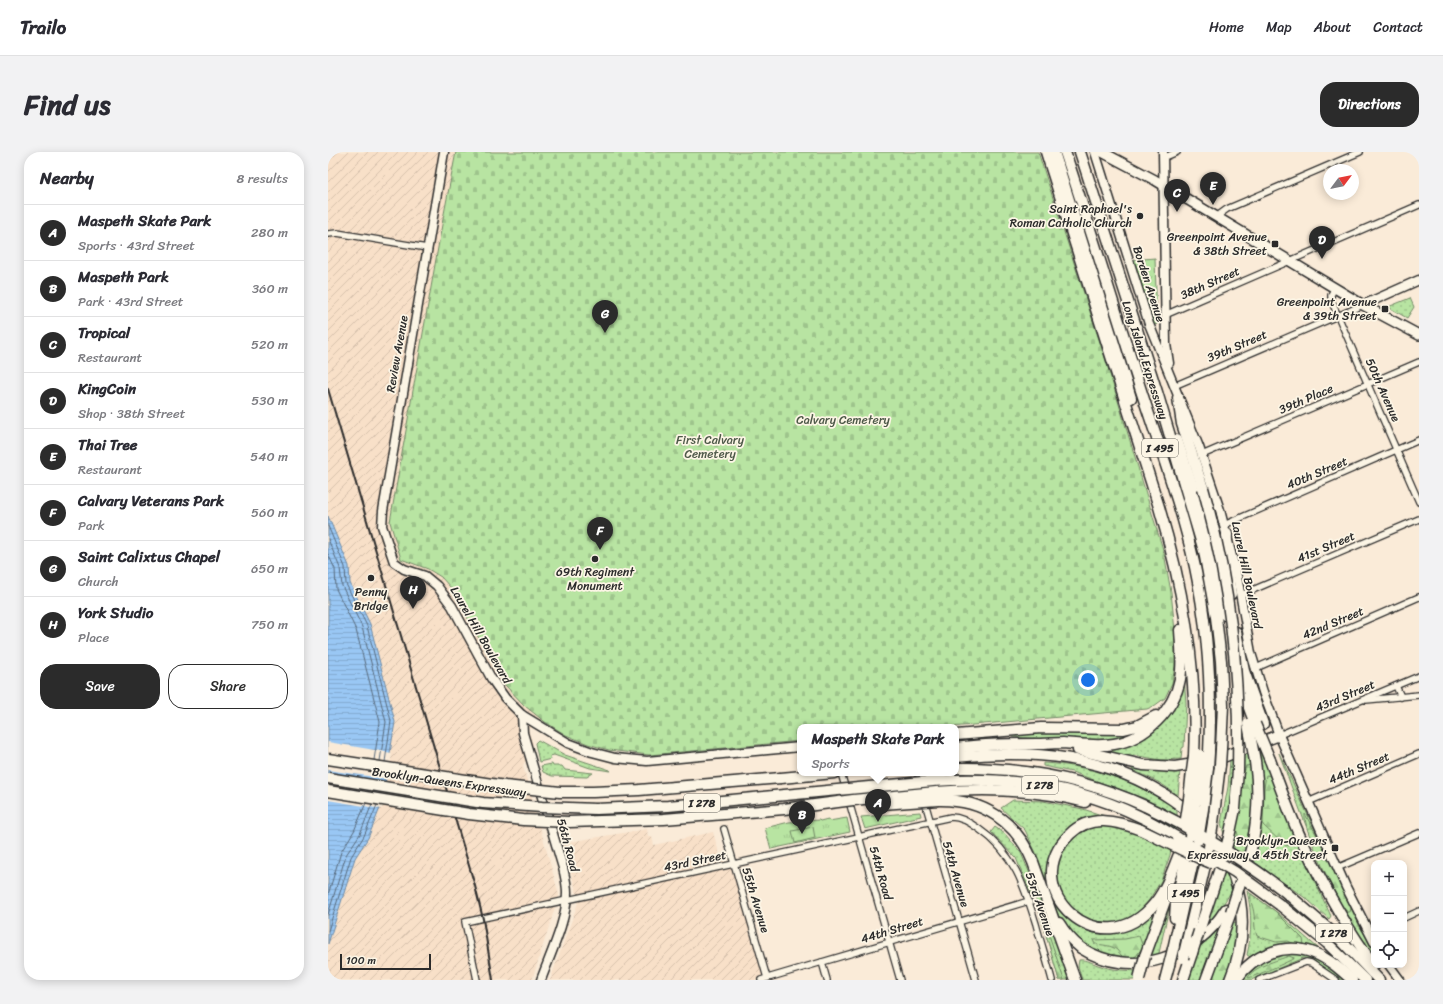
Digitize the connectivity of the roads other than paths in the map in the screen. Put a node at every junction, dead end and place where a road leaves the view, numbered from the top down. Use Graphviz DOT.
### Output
graph roads {
  1 [pos="444,152"];
  2 [pos="1046,152"];
  3 [pos="1054,152"];
  4 [pos="1065,152"];
  5 [pos="1081,152"];
  6 [pos="1095,152"];
  7 [pos="1102,152"];
  8 [pos="1177,152"];
  9 [pos="1360,152"];
  10 [pos="1163,155"];
  11 [pos="1163,186"];
  12 [pos="1419,205"];
  13 [pos="1216,217"];
  14 [pos="328,234"];
  15 [pos="427,248"];
  16 [pos="1290,261"];
  17 [pos="1419,280"];
  18 [pos="1334,287"];
  19 [pos="1363,304"];
  20 [pos="1165,314"];
  21 [pos="1338,315"];
  22 [pos="1419,335"];
  23 [pos="1419,362"];
  24 [pos="1171,377"];
  25 [pos="1368,384"];
  26 [pos="1174,386"];
  27 [pos="1157,392"];
  28 [pos="1178,398"];
  29 [pos="1419,440"];
  30 [pos="1397,450"];
  31 [pos="1202,456"];
  32 [pos="1145,462"];
  33 [pos="1419,502"];
  34 [pos="1419,519"];
  35 [pos="1226,530"];
  36 [pos="1173,559"];
  37 [pos="393,560"];
  38 [pos="1240,595"];
  39 [pos="1419,597"];
  40 [pos="1256,668"];
  41 [pos="1419,676"];
  42 [pos="1396,686"];
  43 [pos="1419,695"];
  44 [pos="1401,697"];
  45 [pos="1362,700"];
  46 [pos="1166,709"];
  47 [pos="522,715"];
  48 [pos="1255,724"];
  49 [pos="959,735"];
  50 [pos="1279,735"];
  51 [pos="1038,744"];
  52 [pos="797,747"];
  53 [pos="959,748"];
  54 [pos="1419,754"];
  55 [pos="1201,755"];
  56 [pos="959,757"];
  57 [pos="328,759"];
  58 [pos="959,768"];
  59 [pos="1200,769"];
  60 [pos="797,773"];
  61 [pos="802,776"];
  62 [pos="842,776"];
  63 [pos="919,776"];
  64 [pos="328,778"];
  65 [pos="780,778"];
  66 [pos="328,791"];
  67 [pos="937,796"];
  68 [pos="1308,802"];
  69 [pos="1196,804"];
  70 [pos="930,822"];
  71 [pos="1142,824"];
  72 [pos="724,829"];
  73 [pos="1419,833"];
  74 [pos="860,837"];
  75 [pos="1180,852"];
  76 [pos="733,864"];
  77 [pos="1337,868"];
  78 [pos="1240,871"];
  79 [pos="567,900"];
  80 [pos="1029,901"];
  81 [pos="1228,911"];
  82 [pos="1419,911"];
  83 [pos="1052,914"];
  84 [pos="1407,917"];
  85 [pos="959,922"];
  86 [pos="1371,931"];
  87 [pos="890,943"];
  88 [pos="1371,961"];
  89 [pos="822,962"];
  90 [pos="1376,968"];
  91 [pos="1391,968"];
  92 [pos="767,978"];
  93 [pos="476,980"];
  94 [pos="541,980"];
  95 [pos="761,980"];
  96 [pos="828,980"];
  97 [pos="900,980"];
  98 [pos="976,980"];
  99 [pos="1052,980"];
  100 [pos="1075,980"];
  101 [pos="1138,980"];
  102 [pos="1165,980"];
  103 [pos="1178,980"];
  104 [pos="1183,980"];
  105 [pos="1206,980"];
  106 [pos="1230,980"];
  107 [pos="1236,980"];
  108 [pos="1259,980"];
  109 [pos="1336,980"];
  110 [pos="1352,980"];
  111 [pos="1365,980"];
  112 [pos="1380,980"];
  113 [pos="1386,980"];
  114 [pos="1400,980"];
  1 -- 15 [label="main road, Review Avenue"];
  2 -- 32 [label="highway"];
  3 -- 32 [label="highway"];
  4 -- 55 [label="highway, Long Island Expressway / I 495"];
  5 -- 27 [label="highway, Long Island Expressway / I 495"];
  6 -- 24 [label="main road, Borden Avenue"];
  7 -- 11 [label="main road"];
  8 -- 10 [label="street"];
  9 -- 13 [label="street"];
  10 -- 11 [label="main road"];
  11 -- 13 [label="main road"];
  11 -- 20 [label="main road"];
  12 -- 16 [label="street, 38th Street"];
  13 -- 16 [label="main road"];
  14 -- 15 [label="street"];
  15 -- 37 [label="main road, Review Avenue"];
  16 -- 18 [label="main road"];
  16 -- 20 [label="street, 38th Street"];
  17 -- 19 [label="main road, 39th Street"];
  18 -- 19 [label="main road"];
  18 -- 21 [label="street, 50th Avenue"];
  19 -- 21 [label="street, 39th Street"];
  19 -- 22 [label="main road"];
  20 -- 24 [label="main road"];
  21 -- 25 [label="street, 50th Avenue"];
  21 -- 26 [label="street, 39th Street"];
  23 -- 25 [label="street, 39th Place"];
  24 -- 26 [label="main road, Laurel Hill Boulevard"];
  25 -- 30 [label="street, 50th Avenue"];
  25 -- 31 [label="street, 39th Place"];
  26 -- 28 [label="main road, Laurel Hill Boulevard"];
  27 -- 48 [label="highway"];
  27 -- 103 [label="highway, Long Island Expressway / I 495, bridge"];
  28 -- 31 [label="main road, Laurel Hill Boulevard"];
  28 -- 104 [label="highway, bridge"];
  29 -- 30 [label="street, 40th Street"];
  30 -- 33 [label="street, 50th Avenue"];
  30 -- 35 [label="street, 40th Street"];
  31 -- 35 [label="main road, Laurel Hill Boulevard"];
  32 -- 36 [label="highway"];
  34 -- 38 [label="street, 41st Street"];
  35 -- 38 [label="main road, Laurel Hill Boulevard"];
  35 -- 48 [label="highway"];
  36 -- 46 [label="highway"];
  36 -- 55 [label="highway"];
  37 -- 47 [label="main road, Laurel Hill Boulevard"];
  38 -- 40 [label="main road, Laurel Hill Boulevard"];
  39 -- 40 [label="street, 42nd Street"];
  40 -- 50 [label="main road, Laurel Hill Boulevard"];
  41 -- 42 [label="street, 43rd Street"];
  42 -- 44 [label="street"];
  42 -- 45 [label="street, 43rd Street"];
  43 -- 44 [label="street"];
  44 -- 45 [label="street"];
  45 -- 50 [label="street, 43rd Street"];
  46 -- 49 [label="highway"];
  46 -- 51 [label="highway"];
  47 -- 52 [label="main road, Laurel Hill Boulevard"];
  47 -- 79 [label="main road, 56th Road"];
  48 -- 78 [label="highway, bridge"];
  48 -- 88 [label="highway, bridge"];
  50 -- 51 [label="highway"];
  50 -- 68 [label="main road, Laurel Hill Boulevard"];
  51 -- 53 [label="highway"];
  54 -- 68 [label="street, 44th Street"];
  55 -- 59 [label="highway, Long Island Expressway / I 495, bridge"];
  55 -- 59 [label="highway, bridge"];
  56 -- 106 [label="highway"];
  57 -- 65 [label="highway, Brooklyn-Queens Expressway / I 278, bridge"];
  58 -- 112 [label="highway, I 278, bridge"];
  59 -- 69 [label="highway, Long Island Expressway / I 495"];
  59 -- 69 [label="highway"];
  60 -- 65 [label="highway"];
  61 -- 65 [label="highway, Brooklyn-Queens Expressway / I 278"];
  62 -- 74 [label="street, 54th Road"];
  63 -- 70 [label="street, 54th Avenue"];
  64 -- 71 [label="highway, Brooklyn-Queens Expressway / I 278, bridge"];
  66 -- 67 [label="highway, I 278, bridge"];
  67 -- 71 [label="highway, Brooklyn-Queens Expressway / I 278"];
  67 -- 83 [label="highway"];
  68 -- 77 [label="main road, Laurel Hill Boulevard"];
  69 -- 75 [label="highway, bridge"];
  69 -- 102 [label="highway, Long Island Expressway / I 495, bridge"];
  70 -- 74 [label="street, 43rd Street"];
  70 -- 80 [label="street, 53rd Avenue"];
  70 -- 85 [label="street, 54th Avenue"];
  71 -- 75 [label="highway"];
  71 -- 78 [label="highway, Brooklyn-Queens Expressway / I 278, bridge"];
  71 -- 78 [label="highway, bridge"];
  72 -- 76 [label="street, 55th Avenue"];
  73 -- 77 [label="street"];
  74 -- 76 [label="street, 43rd Street"];
  74 -- 87 [label="street, 54th Road"];
  75 -- 101 [label="highway, bridge"];
  76 -- 79 [label="street, 43rd Street"];
  76 -- 92 [label="street, 55th Avenue"];
  77 -- 86 [label="main road, Laurel Hill Boulevard"];
  78 -- 81 [label="highway, bridge"];
  78 -- 111 [label="highway, Brooklyn-Queens Expressway / I 278, bridge"];
  79 -- 93 [label="street, 43rd Street"];
  79 -- 94 [label="main road, 56th Road"];
  80 -- 85 [label="street, 44th Street"];
  80 -- 99 [label="street, 53rd Avenue"];
  81 -- 83 [label="highway"];
  81 -- 105 [label="highway"];
  82 -- 84 [label="street"];
  83 -- 100 [label="highway"];
  85 -- 87 [label="street, 44th Street"];
  85 -- 98 [label="street, 54th Avenue"];
  87 -- 89 [label="street, 44th Street"];
  87 -- 97 [label="street, 54th Road"];
  89 -- 92 [label="street, 44th Street"];
  89 -- 96 [label="street"];
  90 -- 113 [label="highway"];
  91 -- 114 [label="main road"];
  92 -- 95 [label="street, 44th Street"];
  107 -- 110 [label="highway"];
  108 -- 109 [label="street"];
}
